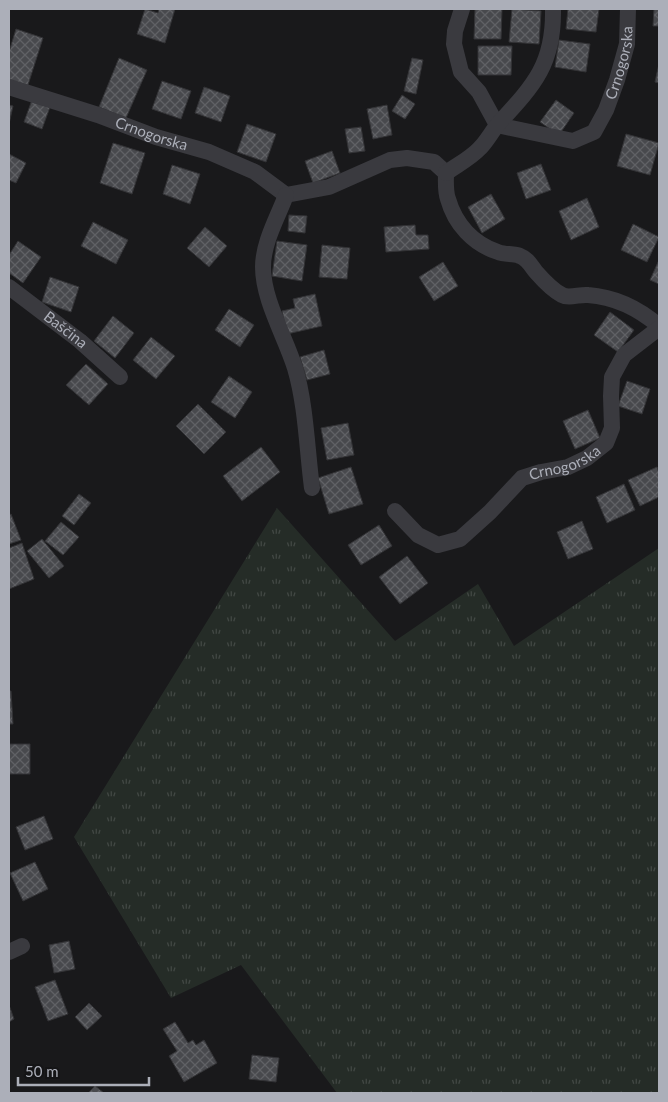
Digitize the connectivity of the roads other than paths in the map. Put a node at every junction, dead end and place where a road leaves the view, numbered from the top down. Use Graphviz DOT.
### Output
graph roads {
  1 [pos="462,9"];
  2 [pos="553,9"];
  3 [pos="628,9"];
  4 [pos="9,87"];
  5 [pos="497,125"];
  6 [pos="446,173"];
  7 [pos="286,195"];
  8 [pos="9,287"];
  9 [pos="659,327"];
  10 [pos="120,377"];
  11 [pos="312,488"];
  12 [pos="395,511"];
  1 -- 5 [label="street"];
  2 -- 5 [label="street"];
  3 -- 5 [label="street, Crnogorska"];
  4 -- 7 [label="street, Crnogorska"];
  5 -- 6 [label="street"];
  6 -- 7 [label="street"];
  6 -- 9 [label="street, Crnogorska"];
  7 -- 11 [label="street"];
  8 -- 10 [label="street, Baščina"];
  9 -- 12 [label="street, Crnogorska"];
}
